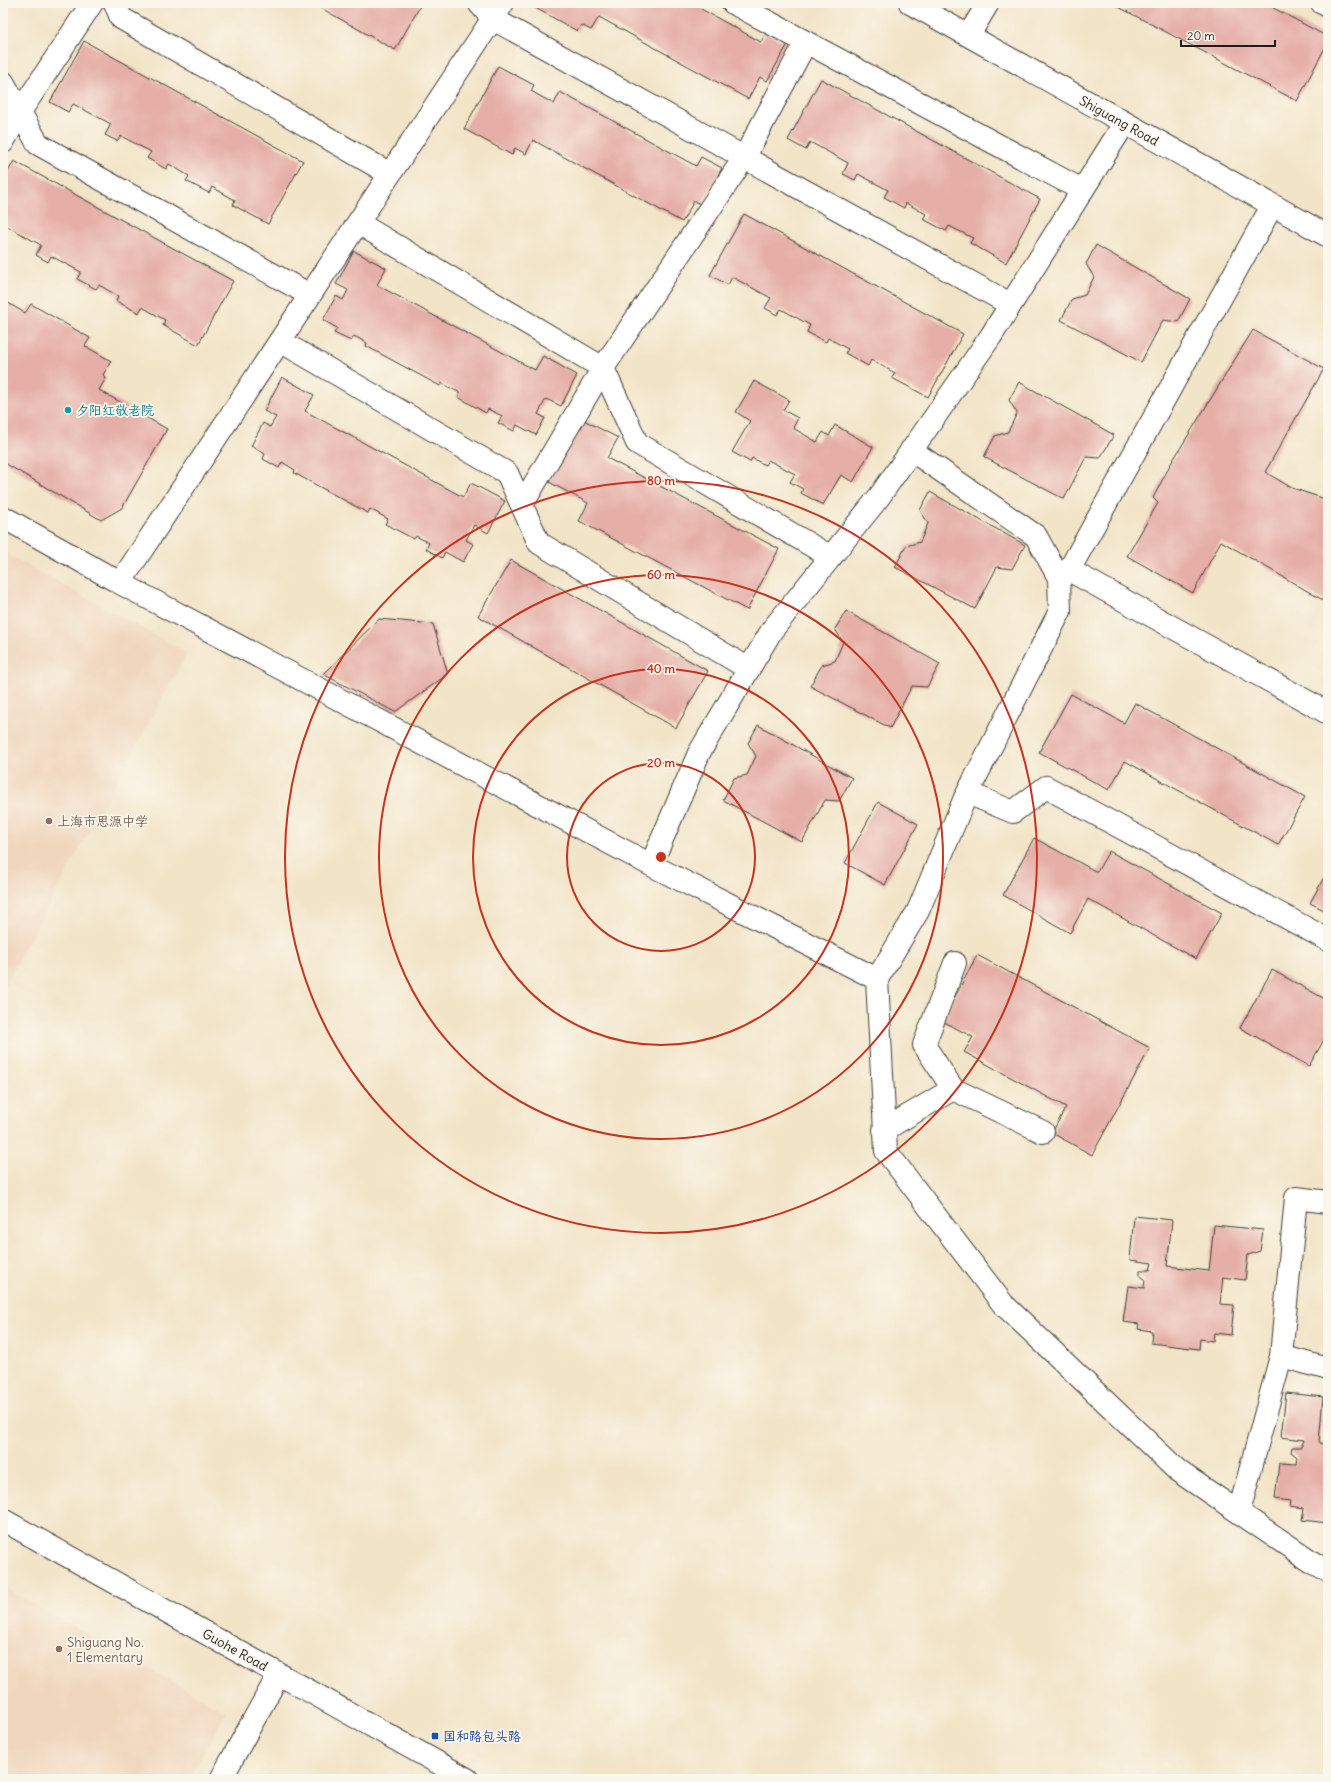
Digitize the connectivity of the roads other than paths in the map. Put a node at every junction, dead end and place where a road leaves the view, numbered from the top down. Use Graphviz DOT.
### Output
graph roads {
  1 [pos="92,3"];
  2 [pos="115,3"];
  3 [pos="733,3"];
  4 [pos="910,3"];
  5 [pos="988,3"];
  6 [pos="1322,3"];
  7 [pos="1328,6"];
  8 [pos="491,8"];
  9 [pos="969,35"];
  10 [pos="806,42"];
  11 [pos="3,82"];
  12 [pos="20,112"];
  13 [pos="1124,124"];
  14 [pos="3,142"];
  15 [pos="744,158"];
  16 [pos="390,174"];
  17 [pos="1082,190"];
  18 [pos="1272,206"];
  19 [pos="358,223"];
  20 [pos="1328,236"];
  21 [pos="310,295"];
  22 [pos="1010,304"];
  23 [pos="280,341"];
  24 [pos="603,368"];
  25 [pos="911,450"];
  26 [pos="522,505"];
  27 [pos="3,517"];
  28 [pos="831,557"];
  29 [pos="120,583"];
  30 [pos="749,668"];
  31 [pos="1328,713"];
  32 [pos="968,793"];
  33 [pos="651,865"];
  34 [pos="1328,940"];
  35 [pos="956,963"];
  36 [pos="877,979"];
  37 [pos="953,1089"];
  38 [pos="884,1130"];
  39 [pos="1043,1132"];
  40 [pos="1328,1202"];
  41 [pos="1281,1356"];
  42 [pos="1328,1369"];
  43 [pos="1239,1512"];
  44 [pos="3,1520"];
  45 [pos="1328,1571"];
  46 [pos="279,1674"];
  47 [pos="221,1779"];
  48 [pos="467,1779"];
  1 -- 12 [label="street"];
  2 -- 16 [label="street"];
  3 -- 10 [label="street"];
  4 -- 9 [label="street, Shiguang Road"];
  5 -- 9 [label="street"];
  6 -- 7 [label="street"];
  8 -- 15 [label="street"];
  8 -- 16 [label="street"];
  9 -- 13 [label="street, Shiguang Road"];
  10 -- 15 [label="street"];
  10 -- 17 [label="street"];
  11 -- 12 [label="street"];
  12 -- 14 [label="street"];
  12 -- 21 [label="street"];
  13 -- 17 [label="street"];
  13 -- 18 [label="street, Shiguang Road"];
  15 -- 22 [label="street"];
  15 -- 24 [label="street"];
  16 -- 19 [label="street"];
  17 -- 22 [label="street"];
  18 -- 20 [label="street, Shiguang Road"];
  18 -- 31 [label="street"];
  19 -- 21 [label="street"];
  19 -- 24 [label="street"];
  21 -- 23 [label="street"];
  22 -- 25 [label="street"];
  23 -- 26 [label="street"];
  23 -- 29 [label="street"];
  24 -- 26 [label="street"];
  24 -- 28 [label="street"];
  25 -- 28 [label="street"];
  25 -- 32 [label="street"];
  26 -- 30 [label="street"];
  27 -- 29 [label="street"];
  28 -- 30 [label="street"];
  29 -- 33 [label="street"];
  30 -- 33 [label="street"];
  32 -- 34 [label="street"];
  32 -- 36 [label="street"];
  33 -- 36 [label="street"];
  35 -- 37 [label="street"];
  36 -- 38 [label="street"];
  37 -- 38 [label="street"];
  37 -- 39 [label="street"];
  38 -- 43 [label="street"];
  40 -- 41 [label="street"];
  41 -- 42 [label="street"];
  41 -- 43 [label="street"];
  43 -- 45 [label="street"];
  44 -- 46 [label="street, Guohe Road"];
  46 -- 47 [label="street"];
  46 -- 48 [label="street, Guohe Road"];
}
